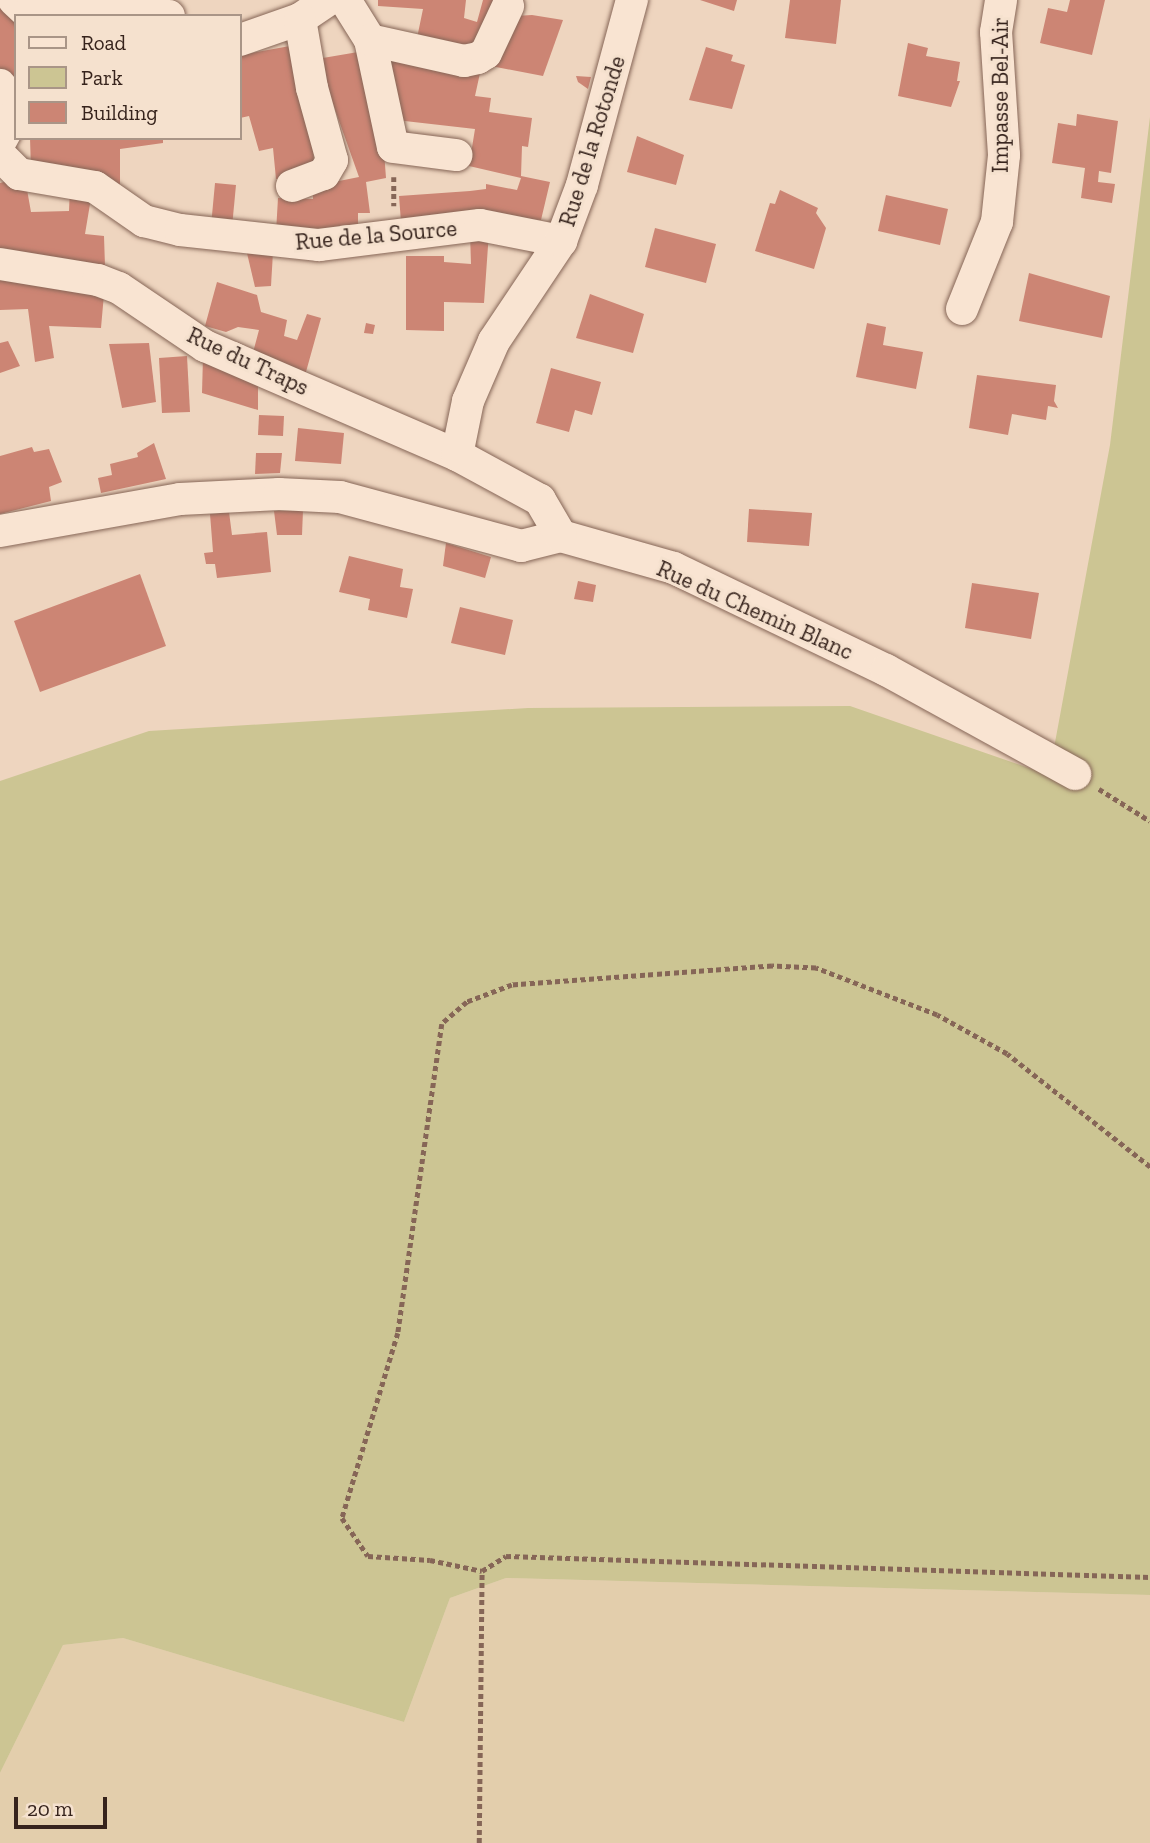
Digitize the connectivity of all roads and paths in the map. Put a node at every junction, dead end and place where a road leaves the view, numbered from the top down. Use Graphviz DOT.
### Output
graph roads {
  1 [pos="14,0"];
  2 [pos="328,0"];
  3 [pos="345,0"];
  4 [pos="632,0"];
  5 [pos="1001,0"];
  6 [pos="508,6"];
  7 [pos="75,14"];
  8 [pos="300,19"];
  9 [pos="242,39"];
  10 [pos="370,40"];
  11 [pos="0,85"];
  12 [pos="14,102"];
  13 [pos="14,117"];
  14 [pos="0,142"];
  15 [pos="393,147"];
  16 [pos="0,155"];
  17 [pos="456,155"];
  18 [pos="292,186"];
  19 [pos="395,235"];
  20 [pos="561,241"];
  21 [pos="0,264"];
  22 [pos="962,309"];
  23 [pos="457,454"];
  24 [pos="0,531"];
  25 [pos="561,536"];
  26 [pos="1075,774"];
  27 [pos="1150,821"];
  28 [pos="1150,1167"];
  29 [pos="482,1571"];
  30 [pos="1150,1577"];
  31 [pos="479,1843"];
  1 -- 7 [label="street"];
  2 -- 8 [label="street"];
  3 -- 10 [label="street"];
  4 -- 20 [label="street, Rue de la Rotonde"];
  5 -- 22 [label="street, Impasse Bel-Air"];
  6 -- 10 [label="street"];
  8 -- 9 [label="street"];
  8 -- 18 [label="street"];
  10 -- 15 [label="street"];
  11 -- 12 [label="street"];
  13 -- 14 [label="street"];
  15 -- 17 [label="street"];
  15 -- 19 [label="path"];
  16 -- 19 [label="street, Rue de la Source"];
  19 -- 20 [label="street, Rue de la Source"];
  20 -- 23 [label="street, Rue de la Rotonde"];
  21 -- 23 [label="street, Rue du Traps"];
  23 -- 25 [label="street"];
  24 -- 25 [label="street, Rue du Chemin Blanc"];
  25 -- 26 [label="street, Rue du Chemin Blanc"];
  26 -- 27 [label="path"];
  28 -- 29 [label="path"];
  29 -- 30 [label="path"];
  29 -- 31 [label="path"];
}
